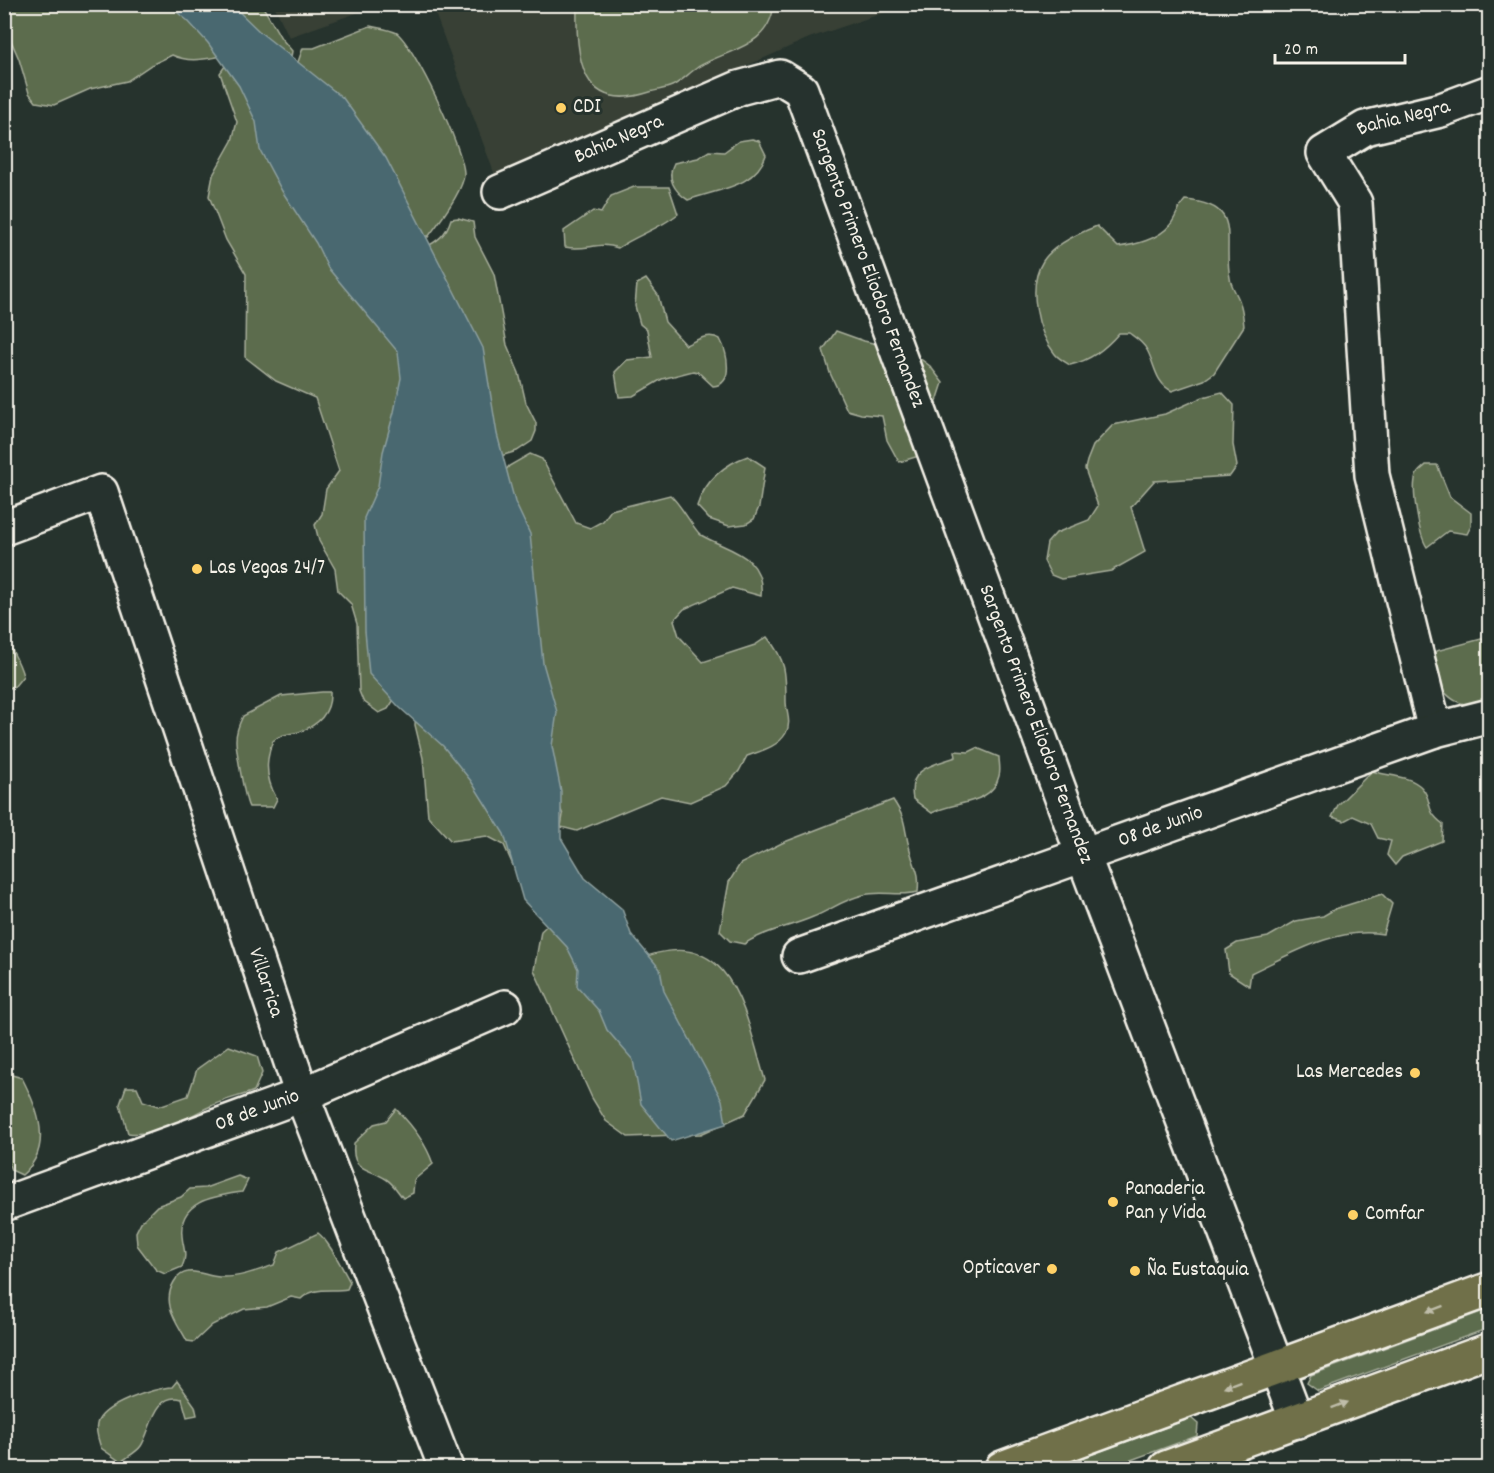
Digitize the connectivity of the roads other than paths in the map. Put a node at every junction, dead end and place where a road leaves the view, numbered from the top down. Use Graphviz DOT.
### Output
graph roads {
  1 [pos="739,88"];
  2 [pos="1490,92"];
  3 [pos="500,192"];
  4 [pos="4,528"];
  5 [pos="1490,716"];
  6 [pos="1435,730"];
  7 [pos="1083,855"];
  8 [pos="799,956"];
  9 [pos="506,1007"];
  10 [pos="302,1095"];
  11 [pos="4,1204"];
  12 [pos="1490,1288"];
  13 [pos="1490,1350"];
  14 [pos="1275,1368"];
  15 [pos="1297,1421"];
  16 [pos="446,1468"];
  17 [pos="1002,1468"];
  18 [pos="1166,1468"];
  1 -- 3 [label="street, Bahia Negra"];
  1 -- 7 [label="street, Sargento Primero Eliodoro Fernandez"];
  2 -- 6 [label="street, Bahia Negra"];
  4 -- 10 [label="street, Villarrica"];
  5 -- 6 [label="street, 08 de Junio"];
  6 -- 7 [label="street, 08 de Junio"];
  7 -- 8 [label="street, 08 de Junio"];
  7 -- 14 [label="street, Sargento Primero Eliodoro Fernandez"];
  9 -- 10 [label="street, 08 de Junio"];
  10 -- 11 [label="street, 08 de Junio"];
  10 -- 16 [label="street, Villarrica"];
  12 -- 14 [label="highway, one-way"];
  15 -- 13 [label="highway, one-way"];
  14 -- 15 [label="street, Sargento Primero Eliodoro Fernandez"];
  14 -- 17 [label="highway, one-way"];
  15 -- 18 [label="highway"];
}
